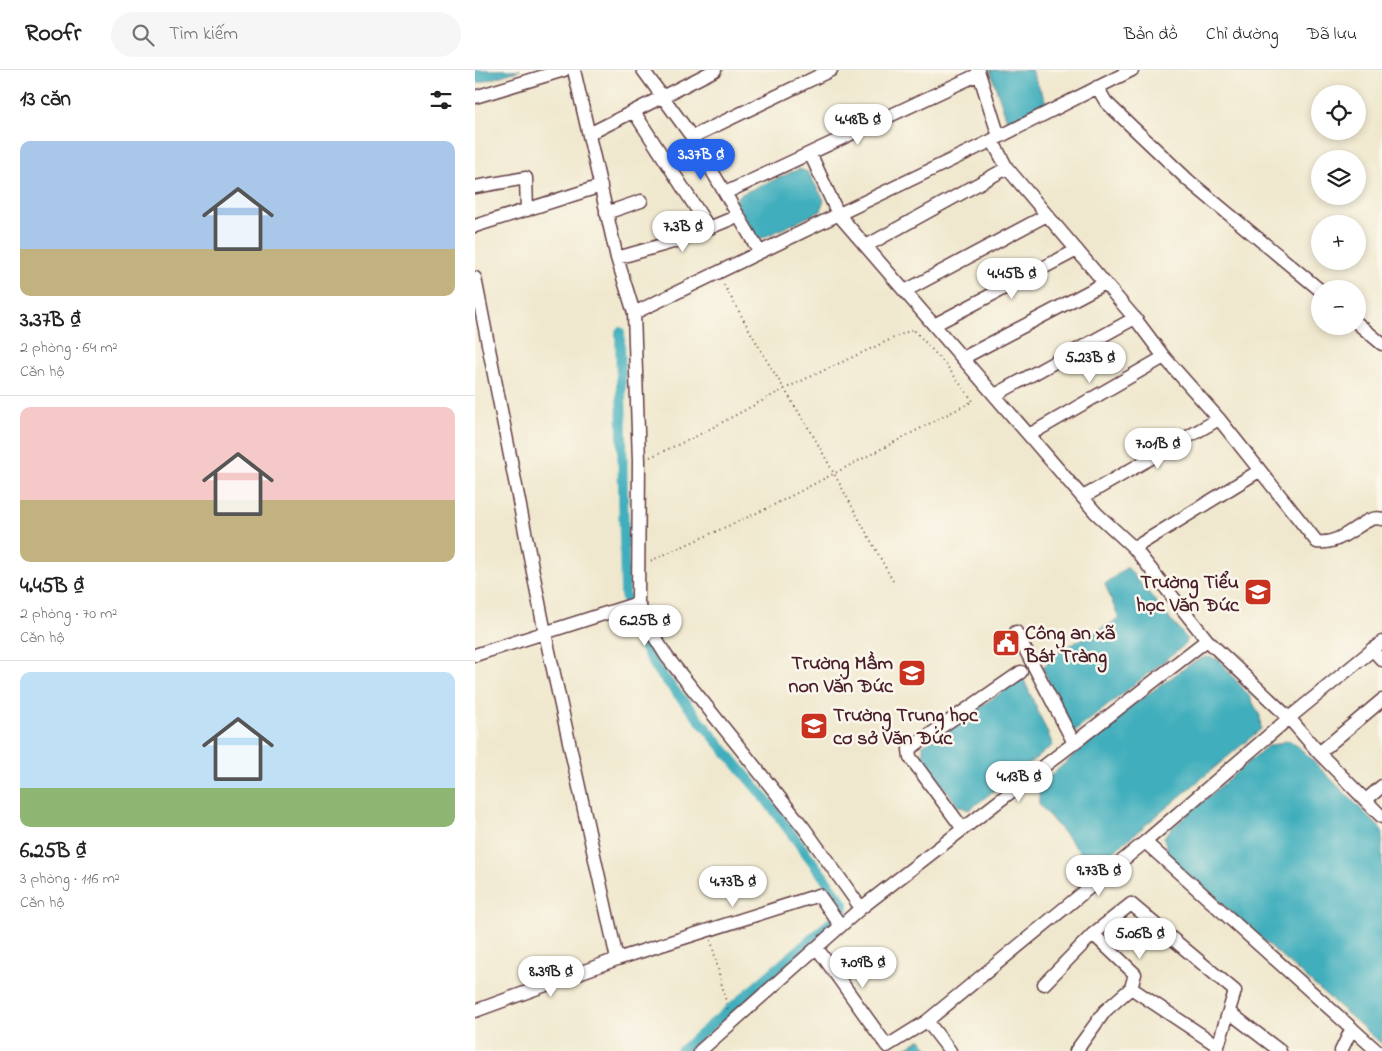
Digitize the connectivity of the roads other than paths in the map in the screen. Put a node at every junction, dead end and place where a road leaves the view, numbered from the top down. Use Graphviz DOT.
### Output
graph roads {
  1 [pos="564,70"];
  2 [pos="574,70"];
  3 [pos="643,70"];
  4 [pos="715,70"];
  5 [pos="831,70"];
  6 [pos="1131,70"];
  7 [pos="978,72"];
  8 [pos="1097,87"];
  9 [pos="475,97"];
  10 [pos="664,97"];
  11 [pos="634,112"];
  12 [pos="589,134"];
  13 [pos="692,137"];
  14 [pos="996,139"];
  15 [pos="810,153"];
  16 [pos="1007,168"];
  17 [pos="601,186"];
  18 [pos="475,188"];
  19 [pos="725,193"];
  20 [pos="641,201"];
  21 [pos="527,210"];
  22 [pos="606,213"];
  23 [pos="838,214"];
  24 [pos="738,216"];
  25 [pos="1047,216"];
  26 [pos="475,226"];
  27 [pos="709,228"];
  28 [pos="866,246"];
  29 [pos="1077,250"];
  30 [pos="759,251"];
  31 [pos="617,258"];
  32 [pos="475,278"];
  33 [pos="1105,283"];
  34 [pos="1311,283"];
  35 [pos="905,292"];
  36 [pos="633,313"];
  37 [pos="1135,318"];
  38 [pos="934,325"];
  39 [pos="1366,331"];
  40 [pos="1382,344"];
  41 [pos="1164,357"];
  42 [pos="963,358"];
  43 [pos="995,396"];
  44 [pos="1219,419"];
  45 [pos="1029,435"];
  46 [pos="1259,471"];
  47 [pos="1083,497"];
  48 [pos="1382,519"];
  49 [pos="1134,548"];
  50 [pos="631,605"];
  51 [pos="1016,632"];
  52 [pos="545,634"];
  53 [pos="1207,640"];
  54 [pos="1377,646"];
  55 [pos="475,655"];
  56 [pos="1382,660"];
  57 [pos="1021,672"];
  58 [pos="1382,700"];
  59 [pos="1289,718"];
  60 [pos="1074,743"];
  61 [pos="1319,754"];
  62 [pos="1382,786"];
  63 [pos="1366,800"];
  64 [pos="1382,817"];
  65 [pos="963,829"];
  66 [pos="1145,842"];
  67 [pos="861,908"];
  68 [pos="838,920"];
  69 [pos="1093,934"];
  70 [pos="817,948"];
  71 [pos="617,959"];
  72 [pos="1044,984"];
  73 [pos="1131,988"];
  74 [pos="475,1010"];
  75 [pos="1229,1012"];
  76 [pos="927,1021"];
  77 [pos="1352,1028"];
  78 [pos="1217,1049"];
  79 [pos="700,1051"];
  80 [pos="950,1051"];
  81 [pos="1076,1051"];
  82 [pos="1280,1051"];
  83 [pos="1341,1051"];
  84 [pos="1377,1051"];
  1 -- 9 [label="street"];
  2 -- 12 [label="street"];
  3 -- 10 [label="street"];
  4 -- 10 [label="street"];
  5 -- 13 [label="street"];
  6 -- 8 [label="street"];
  7 -- 14 [label="street"];
  7 -- 15 [label="street"];
  8 -- 14 [label="street"];
  8 -- 34 [label="street"];
  10 -- 11 [label="street"];
  10 -- 13 [label="street"];
  11 -- 12 [label="street"];
  11 -- 27 [label="street"];
  12 -- 17 [label="street"];
  13 -- 19 [label="street"];
  14 -- 16 [label="street"];
  14 -- 23 [label="street"];
  15 -- 19 [label="street"];
  15 -- 23 [label="street"];
  16 -- 25 [label="street"];
  16 -- 28 [label="street"];
  17 -- 21 [label="street"];
  17 -- 22 [label="street"];
  18 -- 21 [label="street"];
  19 -- 24 [label="street"];
  20 -- 22 [label="street"];
  21 -- 26 [label="street"];
  22 -- 31 [label="street"];
  23 -- 28 [label="street"];
  23 -- 30 [label="street"];
  24 -- 27 [label="street"];
  24 -- 30 [label="street"];
  25 -- 29 [label="street"];
  25 -- 35 [label="street"];
  27 -- 31 [label="street"];
  28 -- 35 [label="street"];
  29 -- 33 [label="street"];
  29 -- 38 [label="street"];
  30 -- 36 [label="street"];
  31 -- 36 [label="street"];
  32 -- 52 [label="street"];
  33 -- 37 [label="street"];
  33 -- 42 [label="street"];
  35 -- 38 [label="street"];
  36 -- 50 [label="street"];
  37 -- 41 [label="street"];
  37 -- 43 [label="street"];
  38 -- 42 [label="street"];
  39 -- 40 [label="street"];
  41 -- 44 [label="street"];
  41 -- 45 [label="street"];
  42 -- 43 [label="street"];
  43 -- 45 [label="street"];
  44 -- 46 [label="street"];
  44 -- 47 [label="street"];
  45 -- 47 [label="street"];
  46 -- 48 [label="street"];
  46 -- 49 [label="street"];
  47 -- 49 [label="street"];
  49 -- 53 [label="street"];
  50 -- 52 [label="street"];
  50 -- 67 [label="street"];
  51 -- 60 [label="street"];
  52 -- 55 [label="street"];
  52 -- 71 [label="street"];
  53 -- 59 [label="street"];
  53 -- 60 [label="street"];
  54 -- 56 [label="street"];
  54 -- 59 [label="street"];
  57 -- 65 [label="street"];
  58 -- 61 [label="street"];
  59 -- 61 [label="street"];
  59 -- 66 [label="street"];
  60 -- 65 [label="street"];
  61 -- 63 [label="street"];
  62 -- 63 [label="street"];
  63 -- 64 [label="street"];
  65 -- 67 [label="street"];
  66 -- 76 [label="street"];
  66 -- 77 [label="street"];
  67 -- 68 [label="street"];
  68 -- 70 [label="street"];
  68 -- 71 [label="street"];
  69 -- 72 [label="street"];
  69 -- 73 [label="street"];
  69 -- 75 [label="street"];
  70 -- 76 [label="street"];
  70 -- 79 [label="street"];
  71 -- 74 [label="street"];
  73 -- 78 [label="street"];
  73 -- 81 [label="street"];
  75 -- 78 [label="street"];
  75 -- 82 [label="street"];
  76 -- 80 [label="street"];
  77 -- 83 [label="street"];
  77 -- 84 [label="street"];
}
